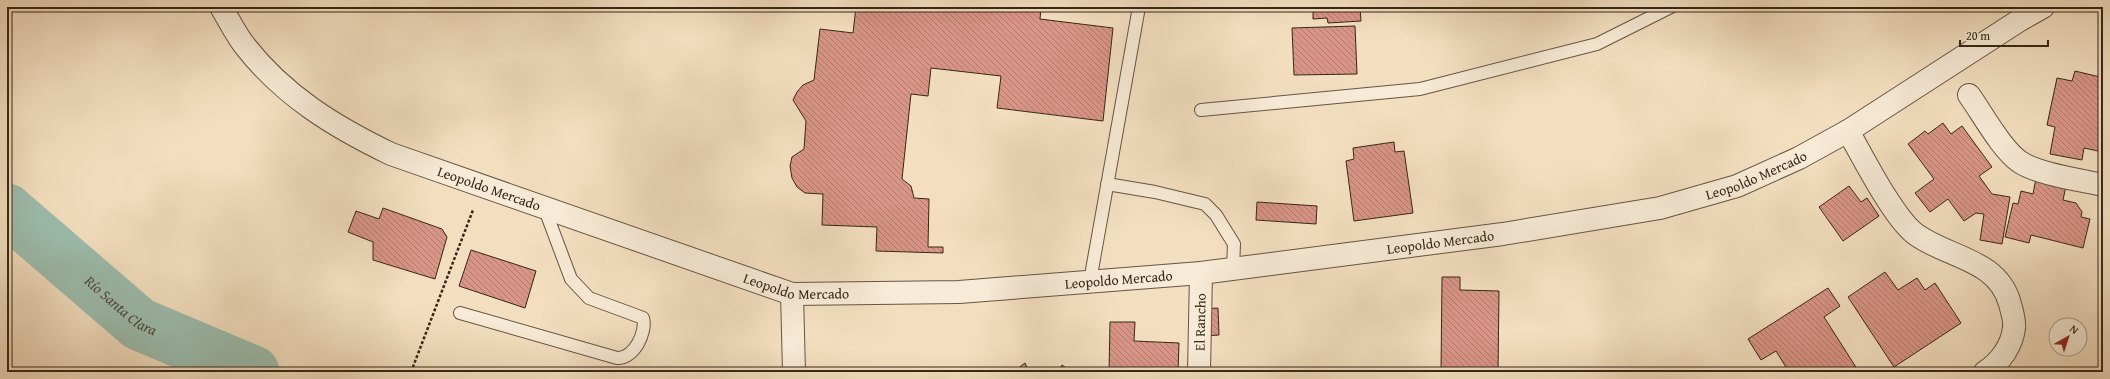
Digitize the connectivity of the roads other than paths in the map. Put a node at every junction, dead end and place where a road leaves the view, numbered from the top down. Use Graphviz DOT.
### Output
graph roads {
  1 [pos="221,7"];
  2 [pos="1139,7"];
  3 [pos="1671,7"];
  4 [pos="2043,7"];
  5 [pos="1970,95"];
  6 [pos="1201,110"];
  7 [pos="1848,131"];
  8 [pos="1107,184"];
  9 [pos="2103,185"];
  10 [pos="544,207"];
  11 [pos="1234,269"];
  12 [pos="1200,273"];
  13 [pos="1090,281"];
  14 [pos="792,294"];
  15 [pos="460,313"];
  16 [pos="794,372"];
  17 [pos="1199,372"];
  18 [pos="1985,372"];
  1 -- 10 [label="street, Leopoldo Mercado"];
  2 -- 8 [label="lane"];
  3 -- 6 [label="lane"];
  4 -- 7 [label="street, Leopoldo Mercado"];
  5 -- 9 [label="street"];
  7 -- 11 [label="street, Leopoldo Mercado"];
  7 -- 18 [label="street"];
  8 -- 11 [label="lane"];
  8 -- 13 [label="lane"];
  10 -- 14 [label="street, Leopoldo Mercado"];
  10 -- 15 [label="lane"];
  11 -- 12 [label="street, Leopoldo Mercado"];
  12 -- 13 [label="street, Leopoldo Mercado"];
  12 -- 17 [label="street, El Rancho"];
  13 -- 14 [label="street, Leopoldo Mercado"];
  14 -- 16 [label="street"];
}
